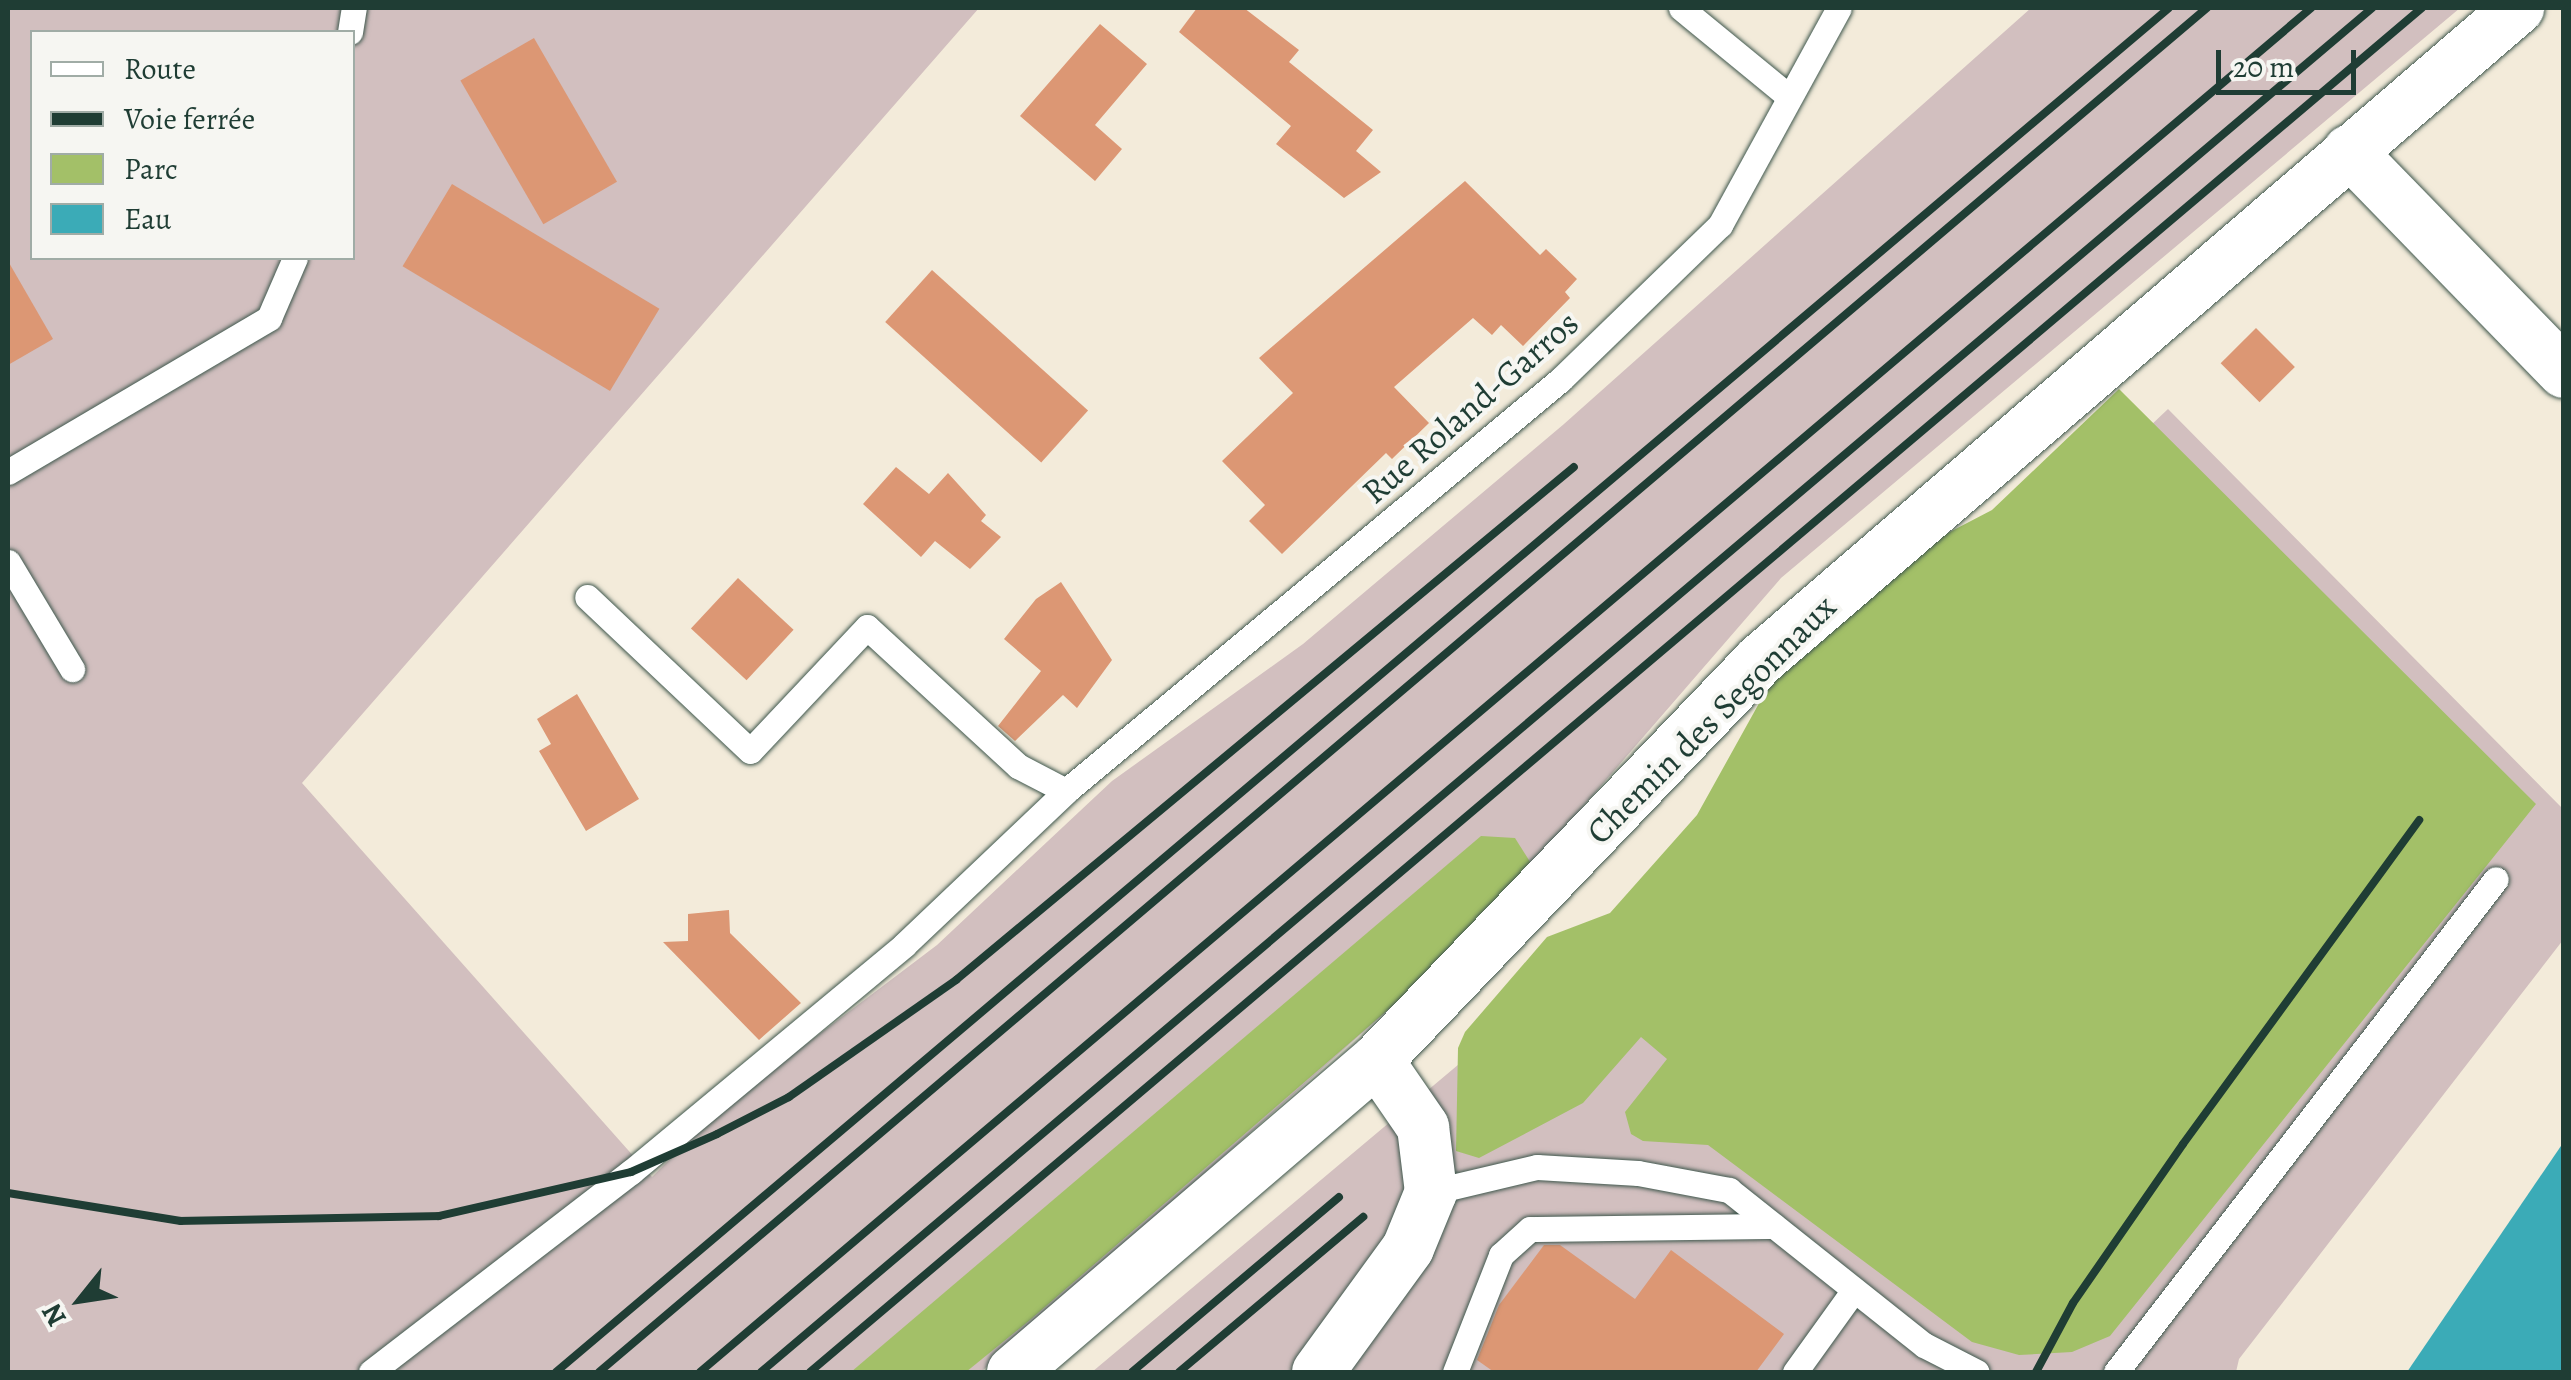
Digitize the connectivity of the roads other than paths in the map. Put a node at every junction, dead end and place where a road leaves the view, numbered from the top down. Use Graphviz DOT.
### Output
graph roads {
  1 [pos="1681,8"];
  2 [pos="1839,8"];
  3 [pos="2518,8"];
  4 [pos="1786,95"];
  5 [pos="2350,151"];
  6 [pos="294,260"];
  7 [pos="2564,372"];
  8 [pos="8,472"];
  9 [pos="8,562"];
  10 [pos="587,597"];
  11 [pos="72,668"];
  12 [pos="1066,791"];
  13 [pos="2496,879"];
  14 [pos="1377,1060"];
  15 [pos="1430,1192"];
  16 [pos="1774,1226"];
  17 [pos="1854,1290"];
  18 [pos="372,1372"];
  19 [pos="1013,1372"];
  20 [pos="1318,1372"];
  21 [pos="1455,1372"];
  22 [pos="1795,1372"];
  23 [pos="1976,1372"];
  24 [pos="2116,1372"];
  1 -- 4 [label="lane"];
  2 -- 4 [label="lane, Rue Roland-Garros"];
  3 -- 5 [label="street, Chemin des Segonnaux"];
  4 -- 12 [label="lane, Rue Roland-Garros"];
  5 -- 7 [label="street"];
  5 -- 14 [label="street, Chemin des Segonnaux"];
  6 -- 8 [label="lane"];
  9 -- 11 [label="lane"];
  10 -- 12 [label="lane"];
  12 -- 18 [label="lane, Rue Roland-Garros"];
  13 -- 24 [label="lane"];
  14 -- 15 [label="street"];
  14 -- 19 [label="street, Chemin des Segonnaux"];
  15 -- 16 [label="lane"];
  15 -- 20 [label="street"];
  16 -- 17 [label="lane"];
  16 -- 21 [label="lane"];
  17 -- 22 [label="lane"];
  17 -- 23 [label="lane"];
}
